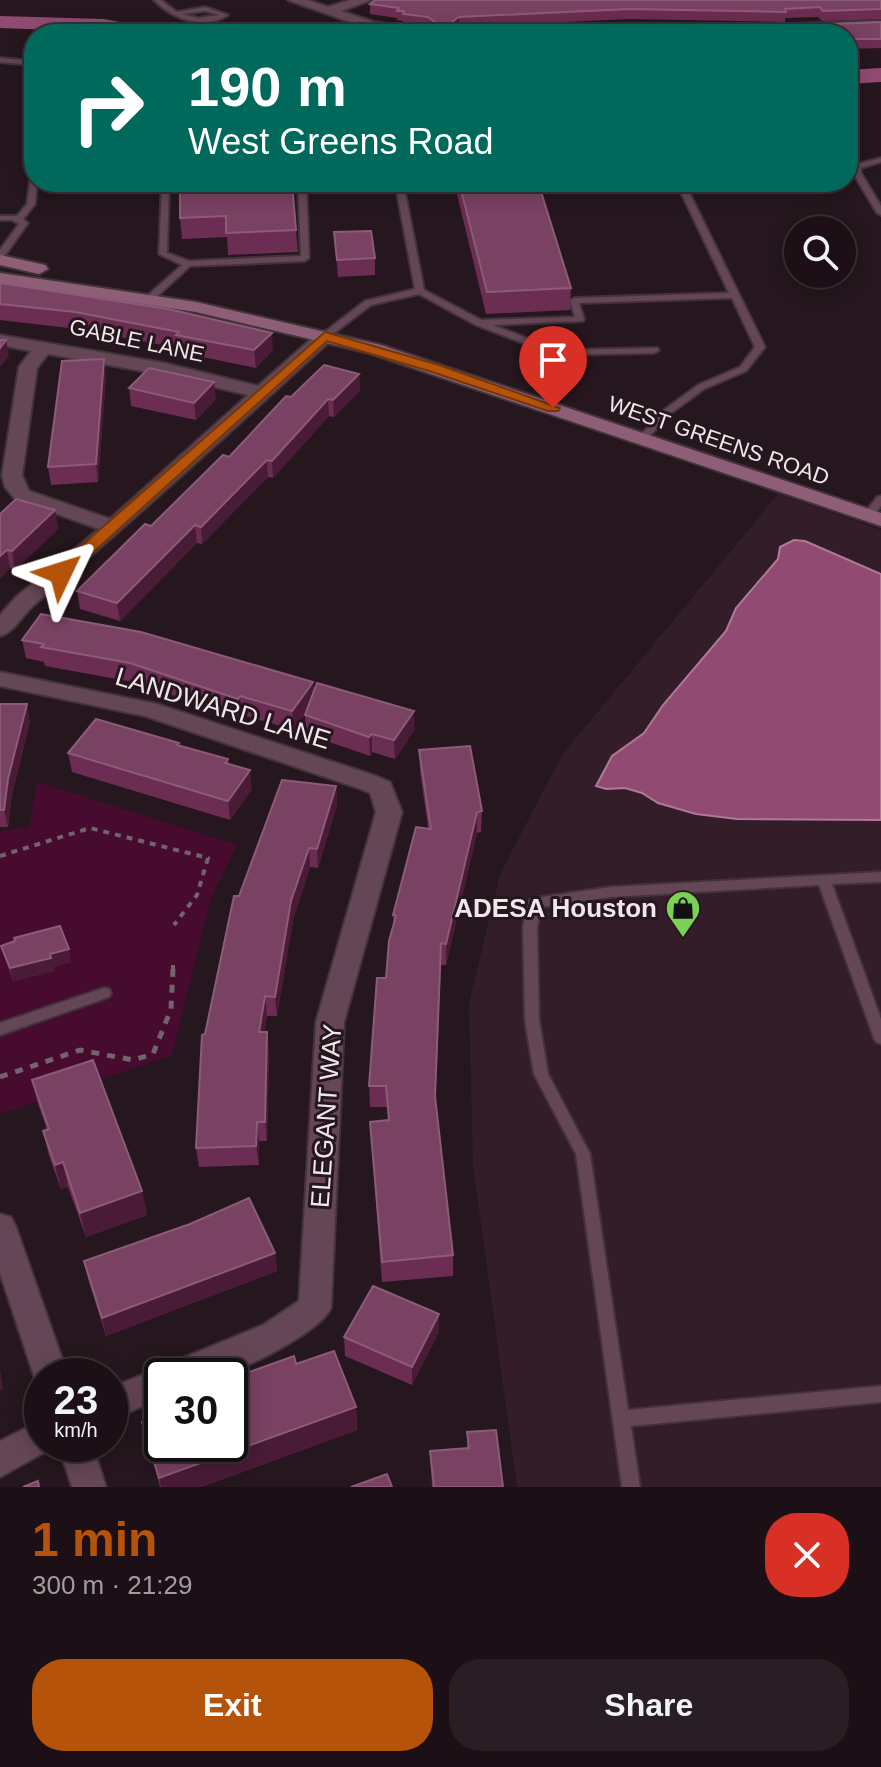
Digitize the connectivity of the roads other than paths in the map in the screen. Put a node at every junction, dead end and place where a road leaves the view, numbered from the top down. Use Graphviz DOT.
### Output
graph roads {
  1 [pos="157,0"];
  2 [pos="295,0"];
  3 [pos="364,0"];
  4 [pos="328,11"];
  5 [pos="179,13"];
  6 [pos="362,24"];
  7 [pos="881,25"];
  8 [pos="858,26"];
  9 [pos="0,60"];
  10 [pos="24,62"];
  11 [pos="881,160"];
  12 [pos="858,167"];
  13 [pos="858,175"];
  14 [pos="32,192"];
  15 [pos="165,192"];
  16 [pos="302,192"];
  17 [pos="401,192"];
  18 [pos="685,192"];
  19 [pos="881,213"];
  20 [pos="0,218"];
  21 [pos="19,219"];
  22 [pos="0,258"];
  23 [pos="188,264"];
  24 [pos="0,278"];
  25 [pos="420,291"];
  26 [pos="125,295"];
  27 [pos="735,295"];
  28 [pos="149,299"];
  29 [pos="479,323"];
  30 [pos="325,336"];
  31 [pos="0,340"];
  32 [pos="45,346"];
  33 [pos="654,350"];
  34 [pos="263,393"];
  35 [pos="642,439"];
  36 [pos="881,499"];
  37 [pos="874,518"];
  38 [pos="112,526"];
  39 [pos="0,629"];
  40 [pos="0,679"];
  41 [pos="381,788"];
  42 [pos="881,877"];
  43 [pos="824,880"];
  44 [pos="104,993"];
  45 [pos="0,1029"];
  46 [pos="881,1038"];
  47 [pos="0,1227"];
  48 [pos="45,1358"];
  49 [pos="222,1358"];
  50 [pos="881,1394"];
  51 [pos="621,1419"];
  52 [pos="24,1446"];
  53 [pos="0,1460"];
  54 [pos="81,1462"];
  55 [pos="89,1487"];
  56 [pos="631,1487"];
  1 -- 5 [label="lane"];
  2 -- 4 [label="street"];
  3 -- 4 [label="street"];
  4 -- 6 [label="street"];
  5 -- 5 [label="lane"];
  7 -- 8 [label="street"];
  9 -- 10 [label="lane"];
  11 -- 12 [label="lane"];
  13 -- 19 [label="lane"];
  14 -- 21 [label="lane"];
  15 -- 23 [label="lane"];
  16 -- 23 [label="lane"];
  17 -- 25 [label="lane"];
  18 -- 27 [label="lane"];
  20 -- 21 [label="lane"];
  21 -- 22 [label="lane"];
  22 -- 26 [label="main road, WEST GREENS ROAD"];
  23 -- 28 [label="lane"];
  24 -- 26 [label="main road, WEST GREENS ROAD"];
  25 -- 29 [label="lane"];
  25 -- 30 [label="lane"];
  26 -- 28 [label="main road, WEST GREENS ROAD"];
  27 -- 29 [label="lane"];
  27 -- 35 [label="lane"];
  28 -- 30 [label="main road, WEST GREENS ROAD"];
  29 -- 33 [label="lane"];
  30 -- 34 [label="street"];
  30 -- 35 [label="main road, WEST GREENS ROAD"];
  31 -- 32 [label="street, GABLE LANE"];
  32 -- 34 [label="street, GABLE LANE"];
  32 -- 38 [label="street"];
  34 -- 38 [label="street"];
  35 -- 37 [label="main road, WEST GREENS ROAD"];
  36 -- 37 [label="lane"];
  38 -- 39 [label="street"];
  40 -- 41 [label="street, LANDWARD LANE"];
  41 -- 49 [label="street, ELEGANT WAY"];
  42 -- 43 [label="lane"];
  43 -- 46 [label="lane"];
  43 -- 51 [label="lane"];
  44 -- 45 [label="lane"];
  47 -- 48 [label="street"];
  50 -- 51 [label="lane"];
  51 -- 56 [label="lane"];
  52 -- 53 [label="street"];
  54 -- 55 [label="street"];
}
